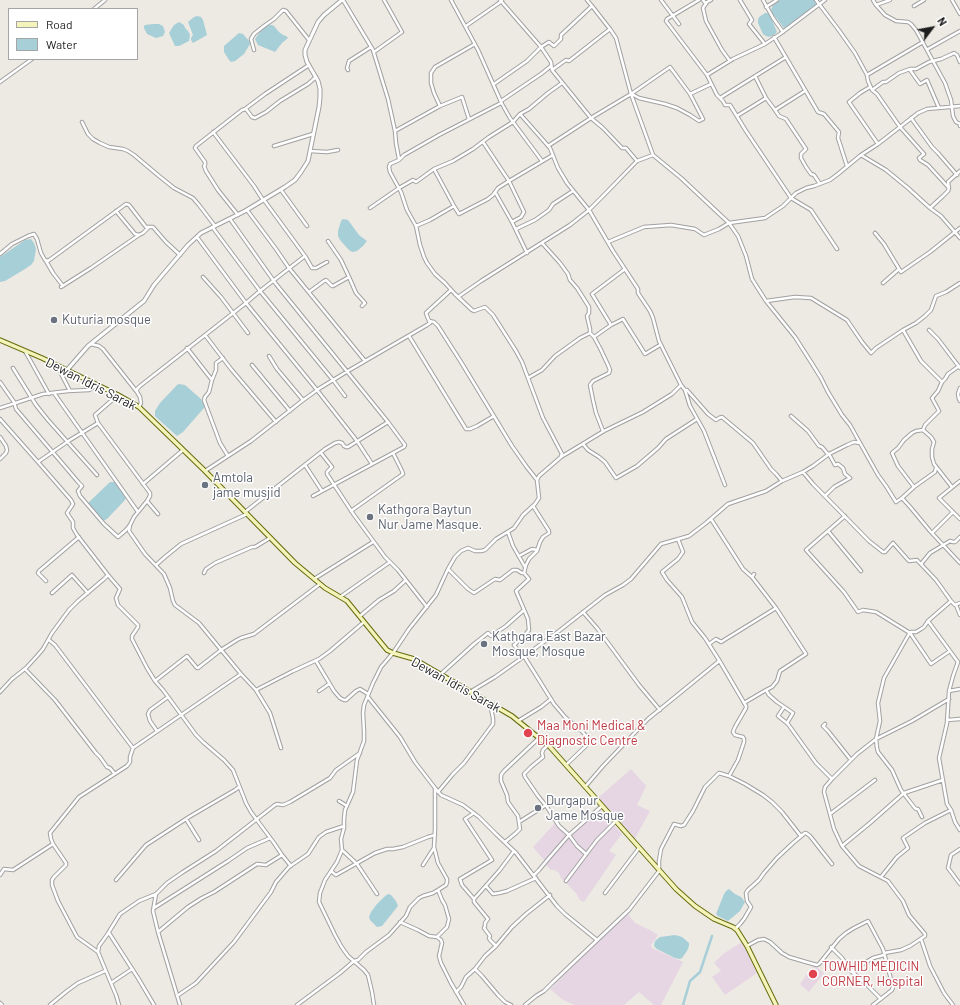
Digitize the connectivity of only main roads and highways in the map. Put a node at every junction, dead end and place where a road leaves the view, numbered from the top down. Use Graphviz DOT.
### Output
graph roads {
  1 [pos="0,340"];
  2 [pos="776,1005"];
  1 -- 2 [label="main road, Dewan Idris Sarak"];
}
